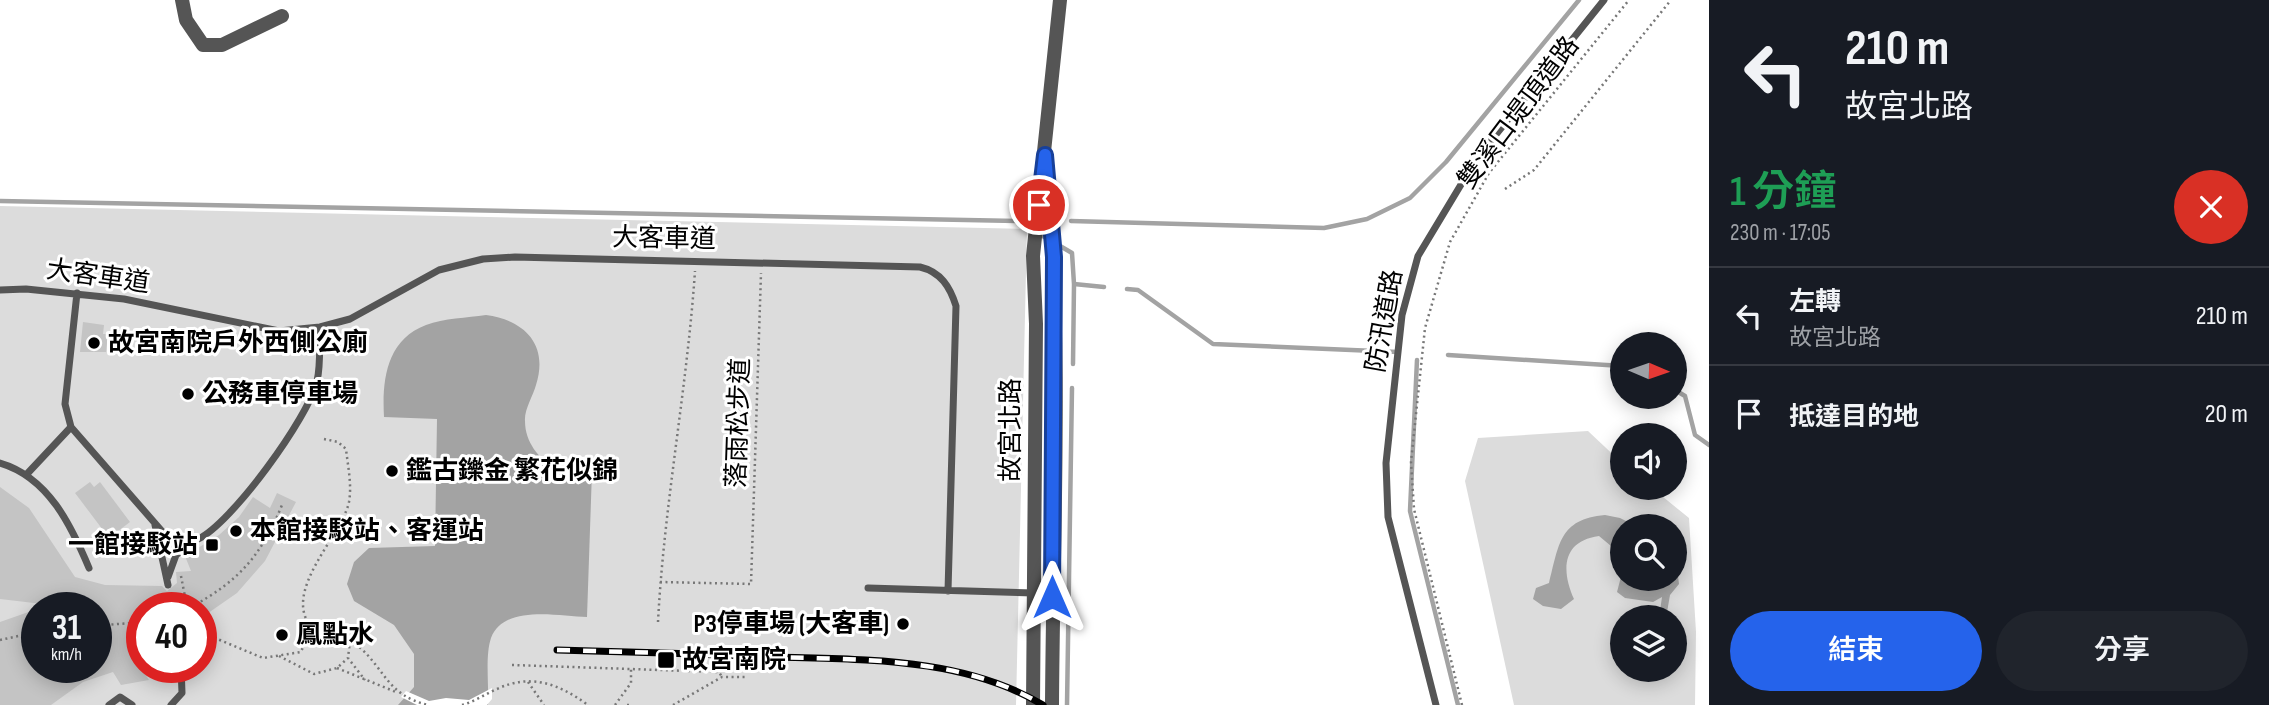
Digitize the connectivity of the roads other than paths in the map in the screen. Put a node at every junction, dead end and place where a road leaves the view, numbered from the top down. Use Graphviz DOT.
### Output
graph roads {
  1 [pos="183,0"];
  2 [pos="1060,0"];
  3 [pos="1604,0"];
  4 [pos="282,16"];
  5 [pos="1045,155"];
  6 [pos="0,290"];
  7 [pos="77,293"];
  8 [pos="320,327"];
  9 [pos="71,426"];
  10 [pos="0,463"];
  11 [pos="26,475"];
  12 [pos="154,520"];
  13 [pos="197,540"];
  14 [pos="89,568"];
  15 [pos="868,588"];
  16 [pos="948,591"];
  17 [pos="1034,593"];
  18 [pos="184,683"];
  19 [pos="109,705"];
  20 [pos="133,705"];
  21 [pos="171,705"];
  22 [pos="1033,705"];
  23 [pos="1052,705"];
  24 [pos="1436,705"];
  1 -- 4 [label="street"];
  2 -- 5 [label="street, 故宮北路"];
  3 -- 24 [label="lane, 防汛道路"];
  5 -- 17 [label="street, 故宮北路"];
  5 -- 23 [label="street, 故宮北路"];
  6 -- 7 [label="lane, 大客車道"];
  7 -- 8 [label="lane, 大客車道"];
  7 -- 9 [label="lane"];
  8 -- 13 [label="lane"];
  8 -- 16 [label="lane, 大客車道"];
  9 -- 11 [label="lane"];
  9 -- 12 [label="lane"];
  10 -- 11 [label="lane"];
  11 -- 14 [label="lane"];
  12 -- 13 [label="lane"];
  12 -- 13 [label="lane"];
  15 -- 16 [label="lane"];
  16 -- 17 [label="lane"];
  17 -- 22 [label="street, 故宮北路"];
  18 -- 21 [label="lane"];
  19 -- 20 [label="lane"];
}
